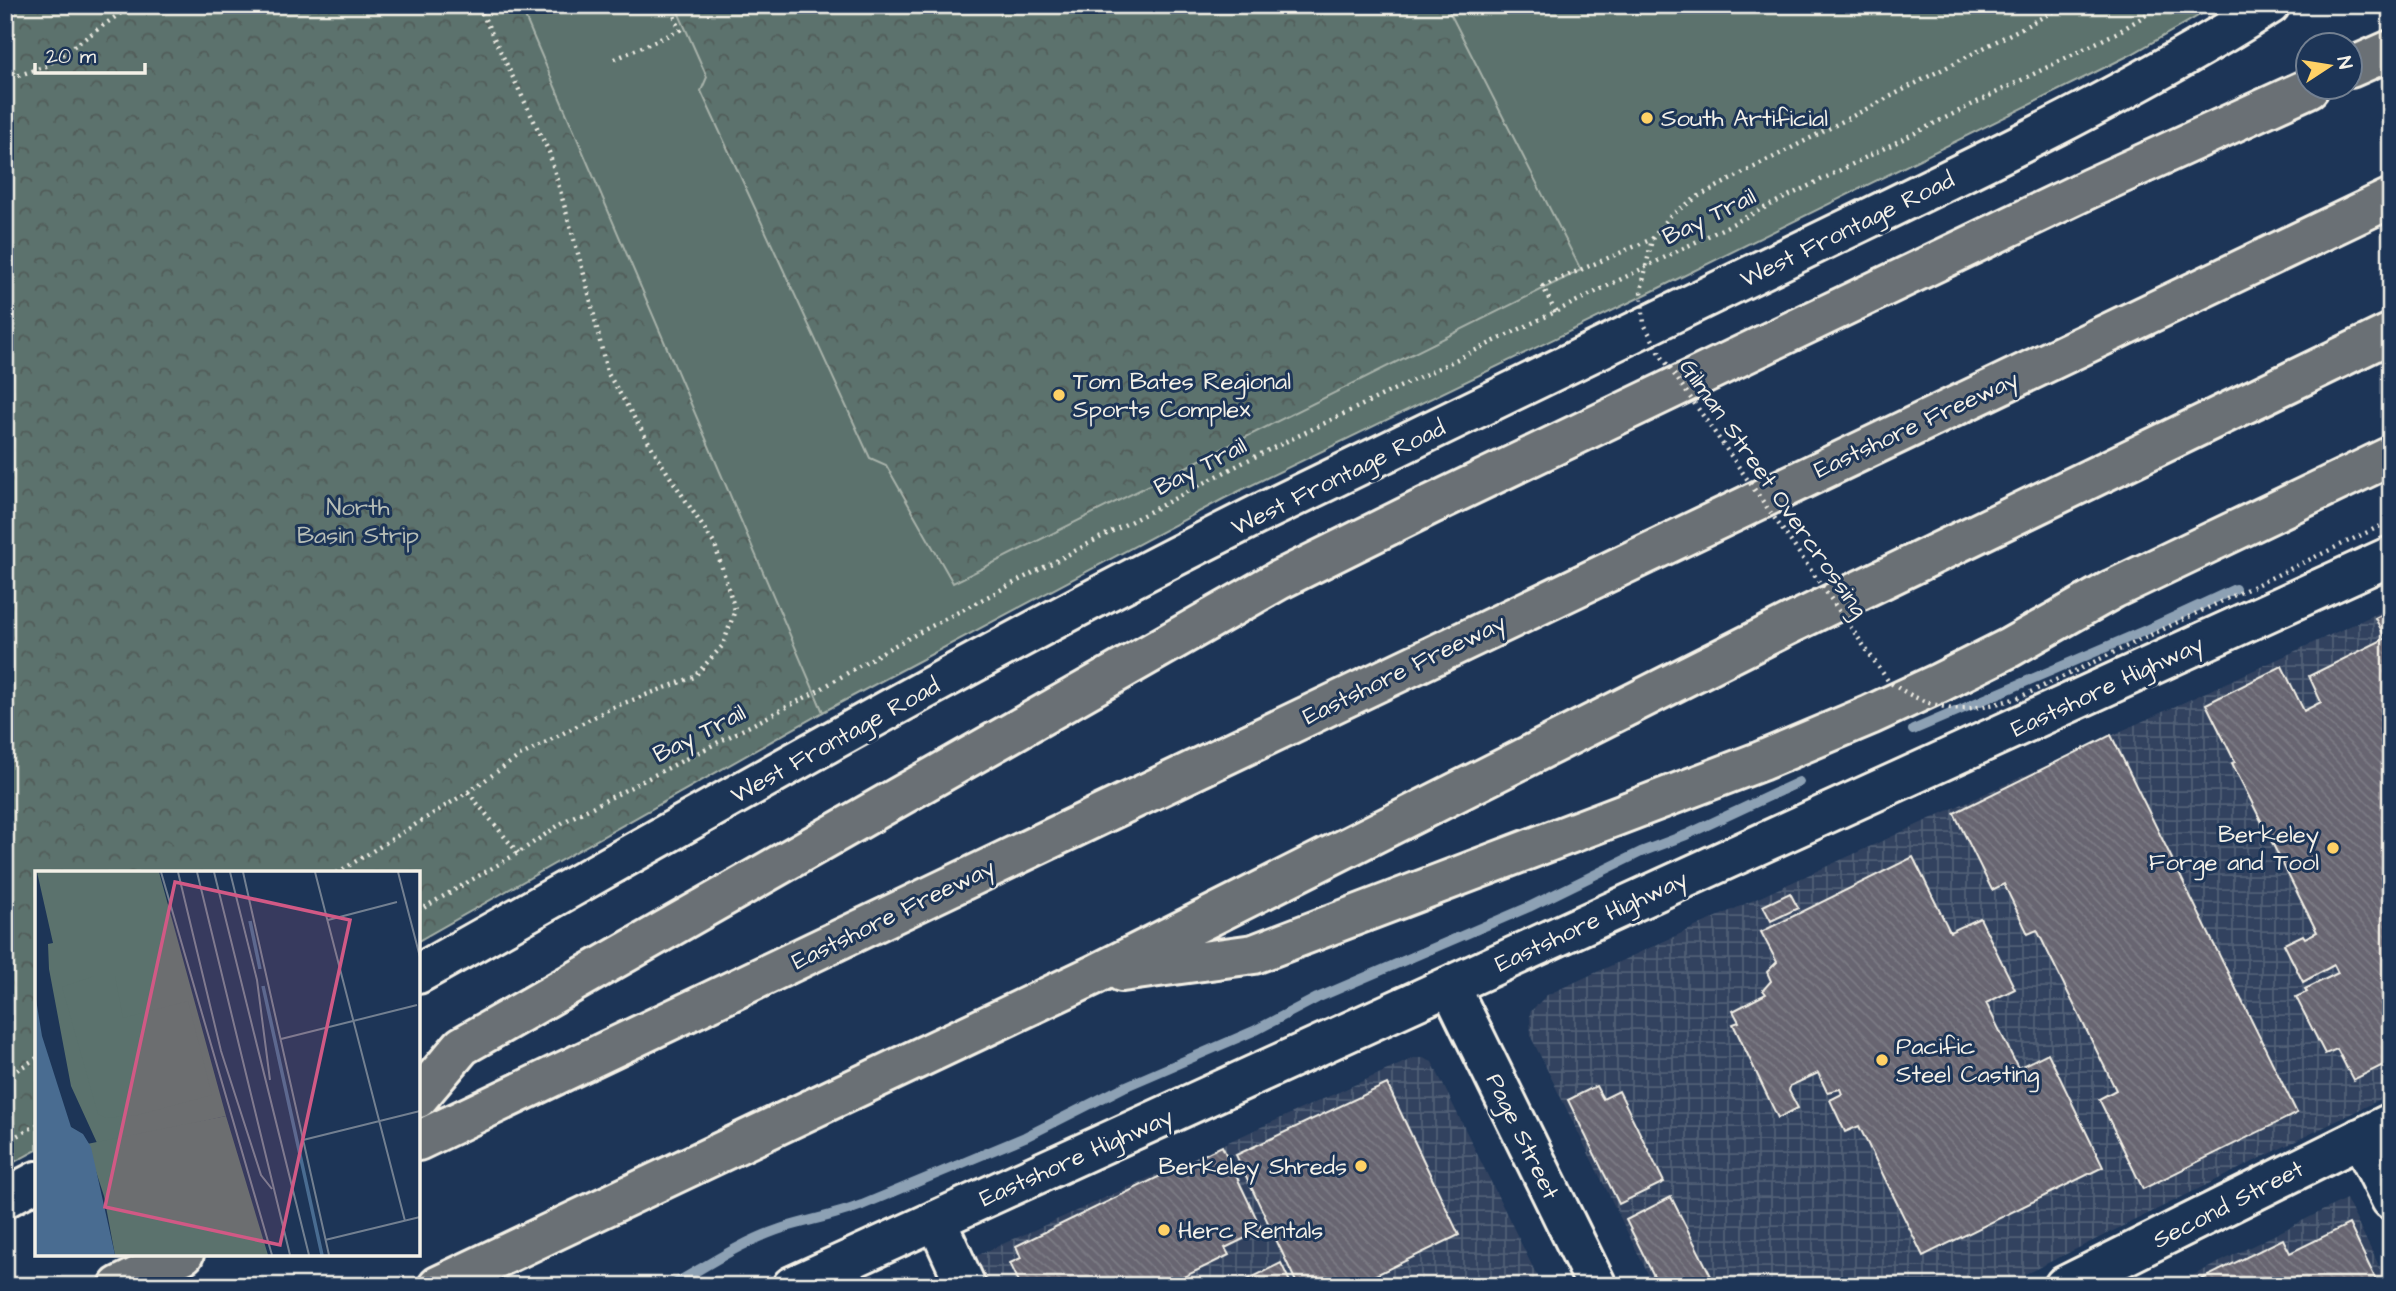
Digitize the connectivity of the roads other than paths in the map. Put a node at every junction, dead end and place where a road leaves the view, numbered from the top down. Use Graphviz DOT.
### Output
graph roads {
  1 [pos="2270,5"];
  2 [pos="2391,50"];
  3 [pos="2364,62"];
  4 [pos="2294,95"];
  5 [pos="2391,198"];
  6 [pos="2391,333"];
  7 [pos="2391,456"];
  8 [pos="2391,556"];
  9 [pos="420,973"];
  10 [pos="1092,976"];
  11 [pos="1450,986"];
  12 [pos="420,1096"];
  13 [pos="2375,1130"];
  14 [pos="420,1140"];
  15 [pos="35,1182"];
  16 [pos="5,1198"];
  17 [pos="2391,1200"];
  18 [pos="936,1220"];
  19 [pos="180,1256"];
  20 [pos="119,1286"];
  21 [pos="438,1286"];
  22 [pos="792,1286"];
  23 [pos="967,1286"];
  24 [pos="1597,1286"];
  25 [pos="2064,1286"];
  1 -- 9 [label="street, West Frontage Road"];
  2 -- 3 [label="highway"];
  4 -- 12 [label="highway"];
  5 -- 14 [label="highway, Eastshore Freeway"];
  6 -- 10 [label="highway"];
  7 -- 10 [label="highway"];
  8 -- 11 [label="street, Eastshore Highway"];
  10 -- 21 [label="highway"];
  11 -- 18 [label="street, Eastshore Highway"];
  11 -- 24 [label="street, Page Street"];
  13 -- 17 [label="street"];
  13 -- 25 [label="street, Second Street"];
  15 -- 16 [label="street"];
  18 -- 22 [label="street, Eastshore Highway"];
  18 -- 23 [label="street"];
  19 -- 20 [label="highway"];
}
